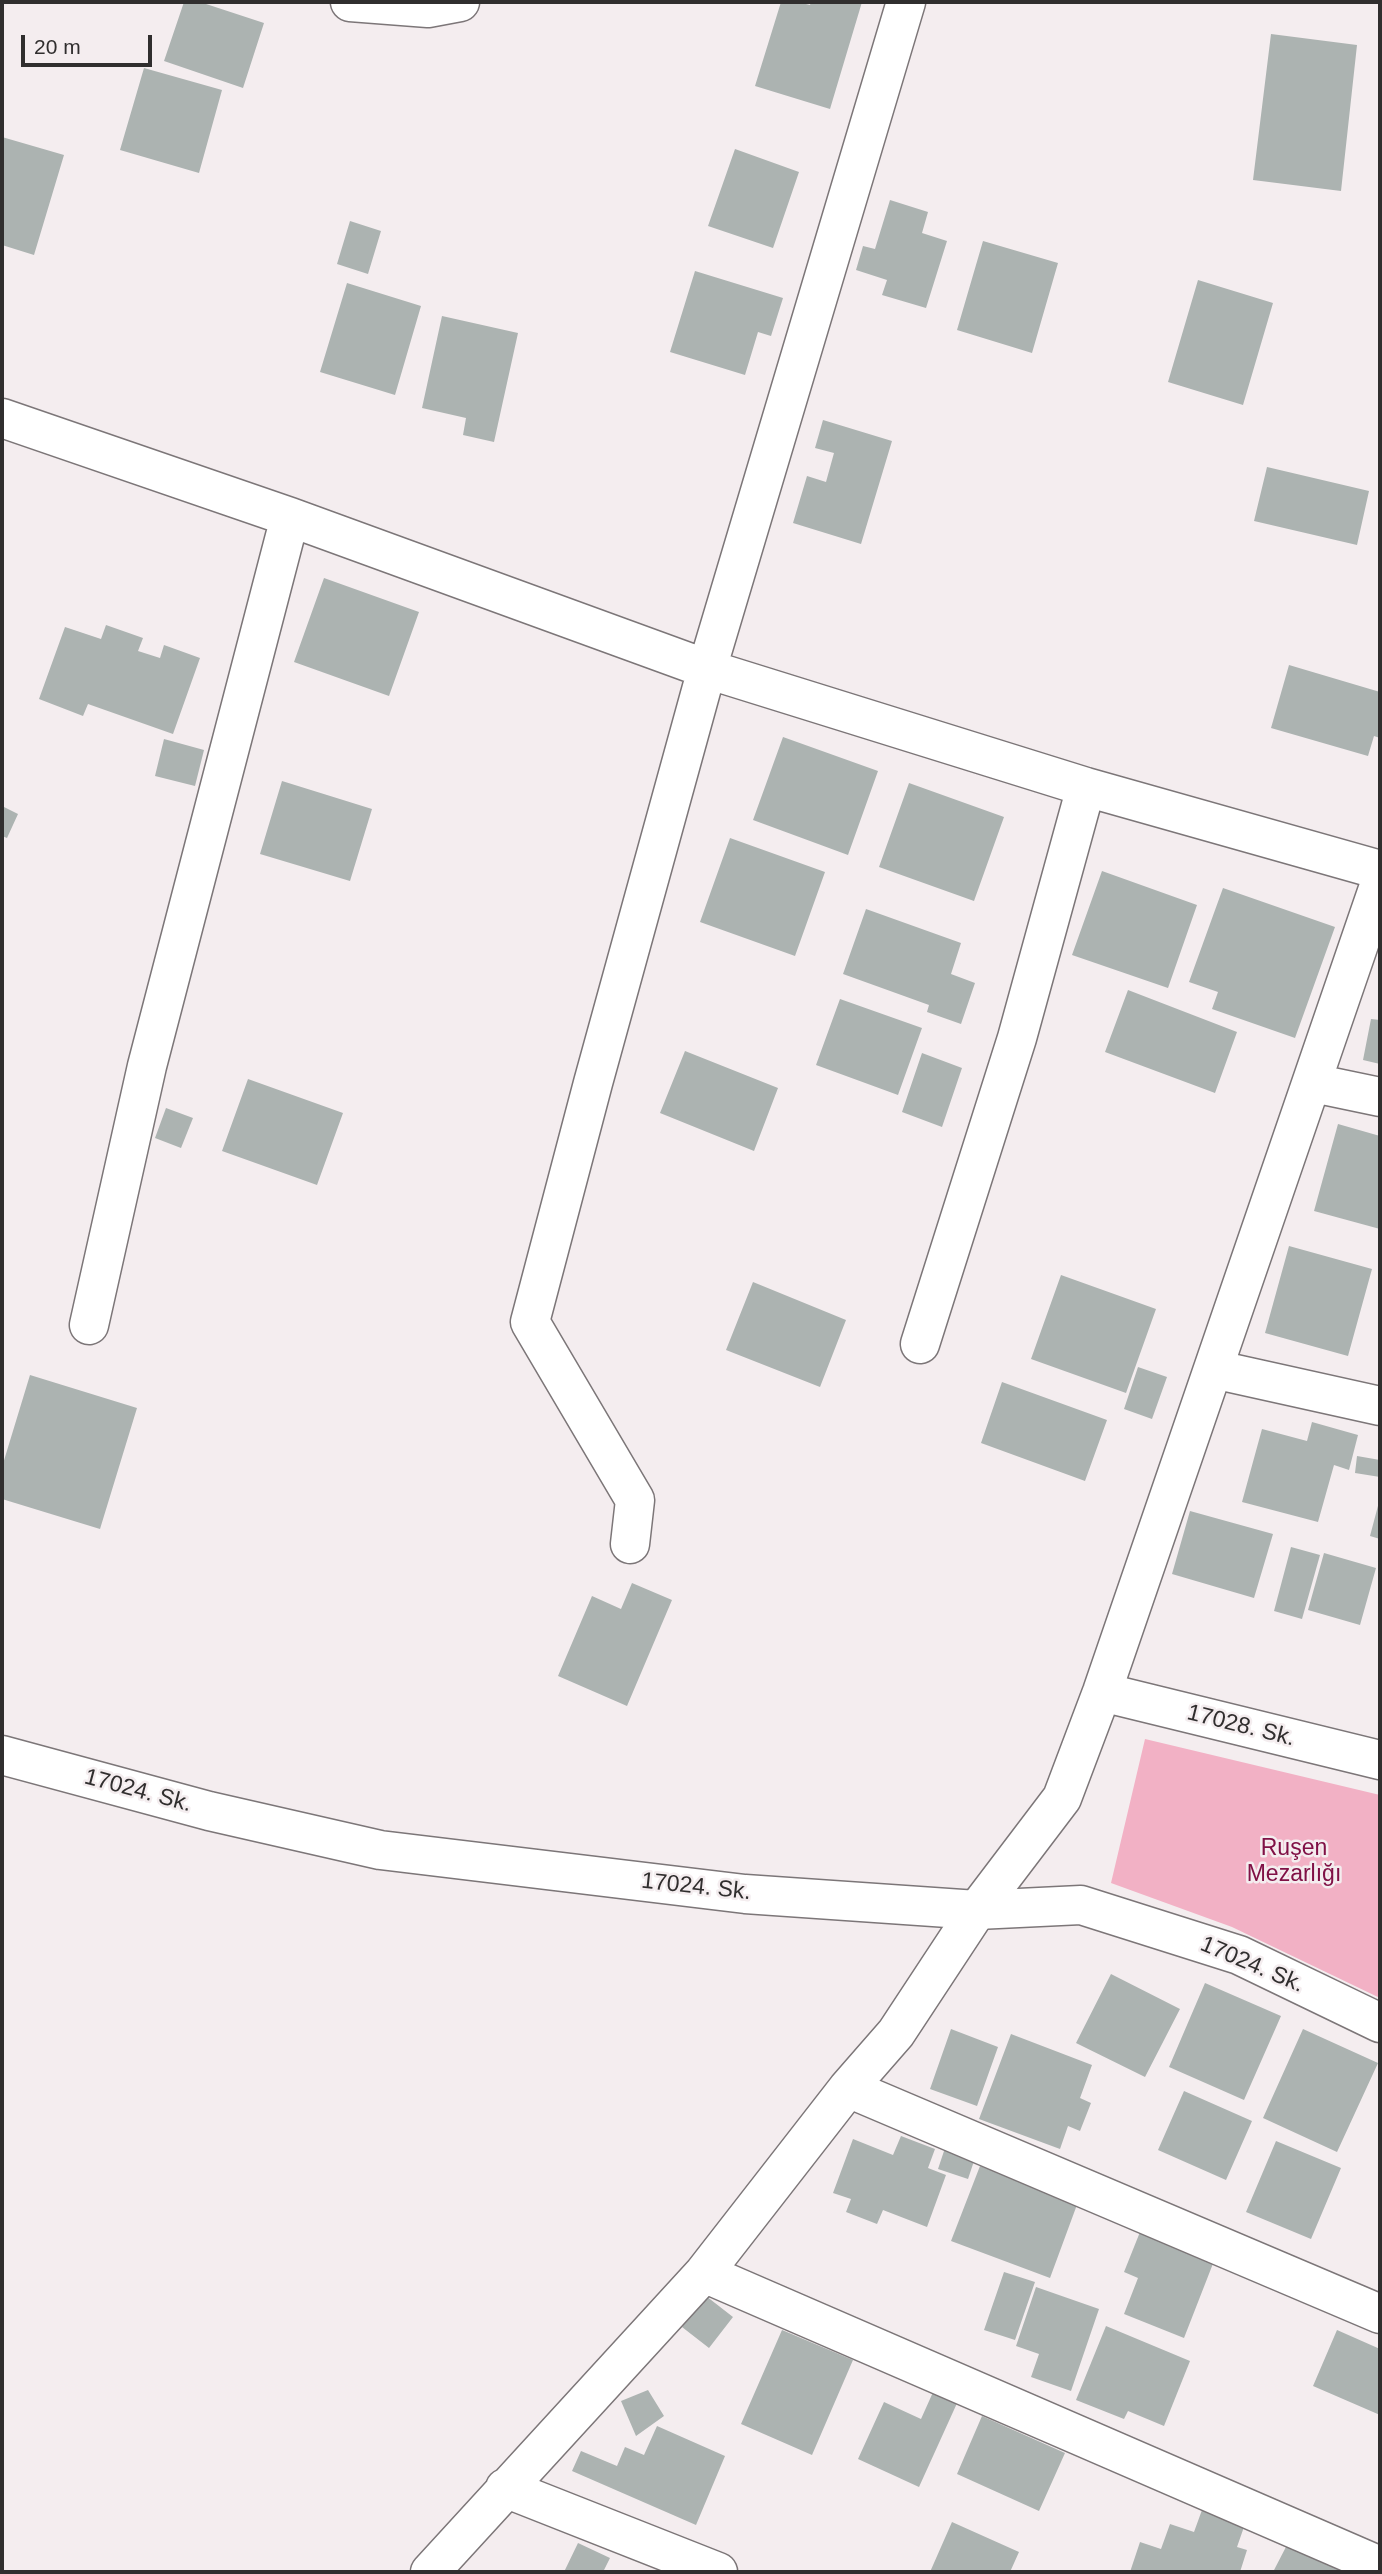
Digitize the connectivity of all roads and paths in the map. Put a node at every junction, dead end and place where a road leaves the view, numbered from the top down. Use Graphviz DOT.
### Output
graph roads {
  1 [pos="350,2"];
  2 [pos="460,2"];
  3 [pos="906,2"];
  4 [pos="2,418"];
  5 [pos="290,517"];
  6 [pos="707,669"];
  7 [pos="1086,787"];
  8 [pos="1380,870"];
  9 [pos="1380,883"];
  10 [pos="1313,1083"];
  11 [pos="1380,1097"];
  12 [pos="89,1325"];
  13 [pos="920,1344"];
  14 [pos="1213,1368"];
  15 [pos="1380,1406"];
  16 [pos="630,1544"];
  17 [pos="1102,1692"];
  18 [pos="2,1755"];
  19 [pos="1380,1760"];
  20 [pos="977,1910"];
  21 [pos="1380,2023"];
  22 [pos="848,2088"];
  23 [pos="704,2273"];
  24 [pos="1380,2314"];
  25 [pos="505,2488"];
  26 [pos="1380,2566"];
  27 [pos="430,2572"];
  28 [pos="718,2572"];
  1 -- 2 [label="street"];
  3 -- 6 [label="street"];
  4 -- 5 [label="street"];
  5 -- 6 [label="street"];
  5 -- 12 [label="street"];
  6 -- 7 [label="street"];
  6 -- 16 [label="street"];
  7 -- 8 [label="street"];
  7 -- 13 [label="street"];
  9 -- 10 [label="street"];
  10 -- 11 [label="street"];
  10 -- 14 [label="street"];
  14 -- 15 [label="street"];
  14 -- 17 [label="street"];
  17 -- 19 [label="street, 17028. Sk."];
  17 -- 20 [label="street"];
  18 -- 20 [label="street, 17024. Sk."];
  20 -- 21 [label="street, 17024. Sk."];
  20 -- 22 [label="street"];
  22 -- 23 [label="street"];
  22 -- 24 [label="street"];
  23 -- 25 [label="street"];
  23 -- 26 [label="street"];
  25 -- 27 [label="street"];
  25 -- 28 [label="street"];
}
